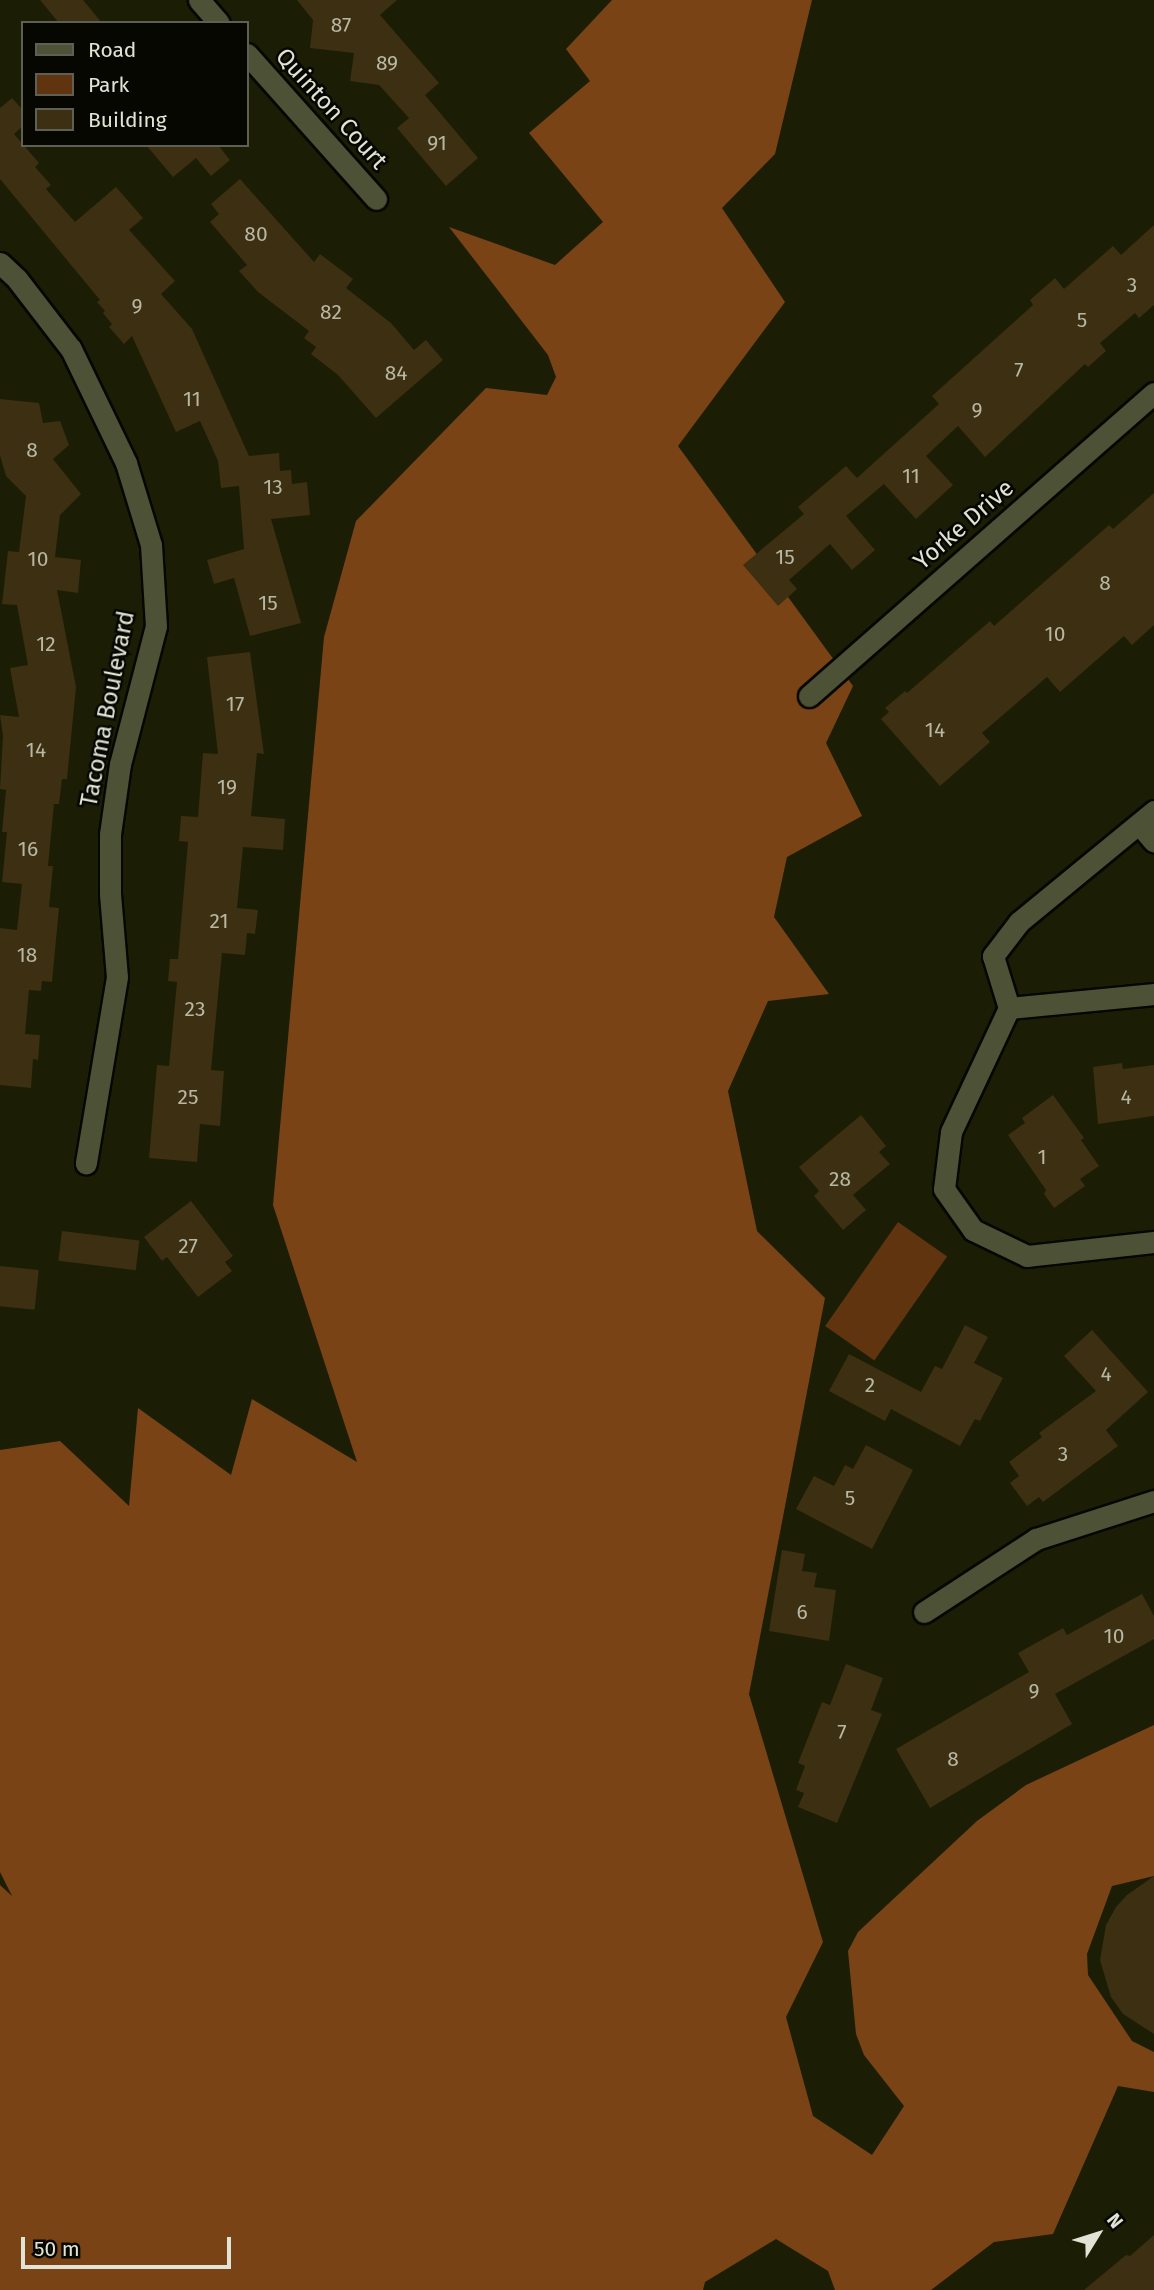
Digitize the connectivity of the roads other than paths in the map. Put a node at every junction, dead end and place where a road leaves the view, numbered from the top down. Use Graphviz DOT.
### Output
graph roads {
  1 [pos="199,0"];
  2 [pos="217,21"];
  3 [pos="248,55"];
  4 [pos="376,199"];
  5 [pos="0,263"];
  6 [pos="1154,393"];
  7 [pos="810,696"];
  8 [pos="1147,818"];
  9 [pos="1154,842"];
  10 [pos="1154,994"];
  11 [pos="1009,1008"];
  12 [pos="86,1163"];
  13 [pos="1154,1242"];
  14 [pos="1154,1501"];
  15 [pos="923,1612"];
  1 -- 2 [label="street"];
  3 -- 4 [label="street, Quinton Court"];
  5 -- 12 [label="street, Tacoma Boulevard"];
  6 -- 7 [label="street, Yorke Drive"];
  8 -- 9 [label="street"];
  8 -- 11 [label="street"];
  10 -- 11 [label="street"];
  11 -- 13 [label="street"];
  14 -- 15 [label="street"];
}
